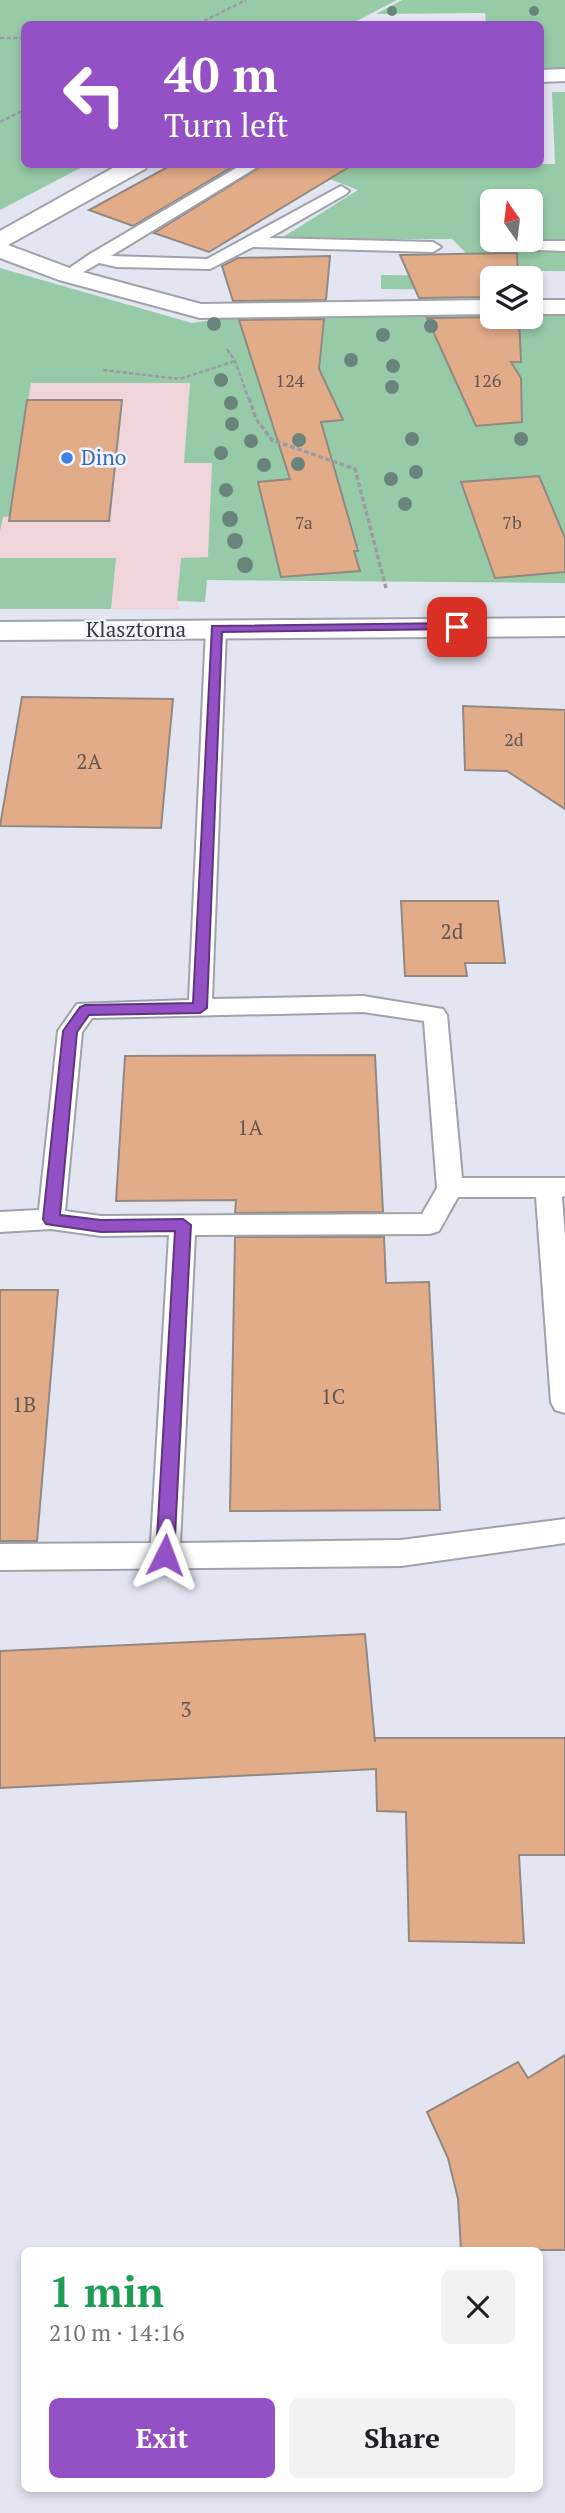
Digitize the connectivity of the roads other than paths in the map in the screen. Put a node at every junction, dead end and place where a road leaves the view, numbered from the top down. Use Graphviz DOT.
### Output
graph roads {
  1 [pos="565,75"];
  2 [pos="544,76"];
  3 [pos="130,168"];
  4 [pos="248,168"];
  5 [pos="341,191"];
  6 [pos="0,240"];
  7 [pos="249,242"];
  8 [pos="543,246"];
  9 [pos="565,246"];
  10 [pos="433,247"];
  11 [pos="0,250"];
  12 [pos="96,257"];
  13 [pos="67,275"];
  14 [pos="480,307"];
  15 [pos="543,307"];
  16 [pos="565,307"];
  17 [pos="565,627"];
  18 [pos="216,629"];
  19 [pos="0,631"];
  20 [pos="200,1008"];
  21 [pos="557,1187"];
  22 [pos="450,1188"];
  23 [pos="51,1219"];
  24 [pos="0,1222"];
  25 [pos="183,1225"];
  26 [pos="565,1402"];
  27 [pos="565,1531"];
  28 [pos="165,1555"];
  29 [pos="0,1557"];
  1 -- 2 [label="street"];
  3 -- 6 [label="street"];
  4 -- 12 [label="lane"];
  5 -- 7 [label="lane"];
  7 -- 10 [label="lane"];
  7 -- 12 [label="lane"];
  8 -- 9 [label="lane"];
  11 -- 13 [label="street"];
  12 -- 13 [label="lane"];
  13 -- 14 [label="street"];
  15 -- 16 [label="street"];
  17 -- 18 [label="street, Klasztorna"];
  18 -- 19 [label="street, Klasztorna"];
  18 -- 20 [label="lane"];
  20 -- 22 [label="lane"];
  20 -- 23 [label="lane"];
  21 -- 22 [label="lane"];
  21 -- 26 [label="lane"];
  22 -- 25 [label="lane"];
  23 -- 24 [label="lane"];
  23 -- 25 [label="lane"];
  25 -- 28 [label="lane"];
  27 -- 28 [label="lane"];
  28 -- 29 [label="lane"];
}
